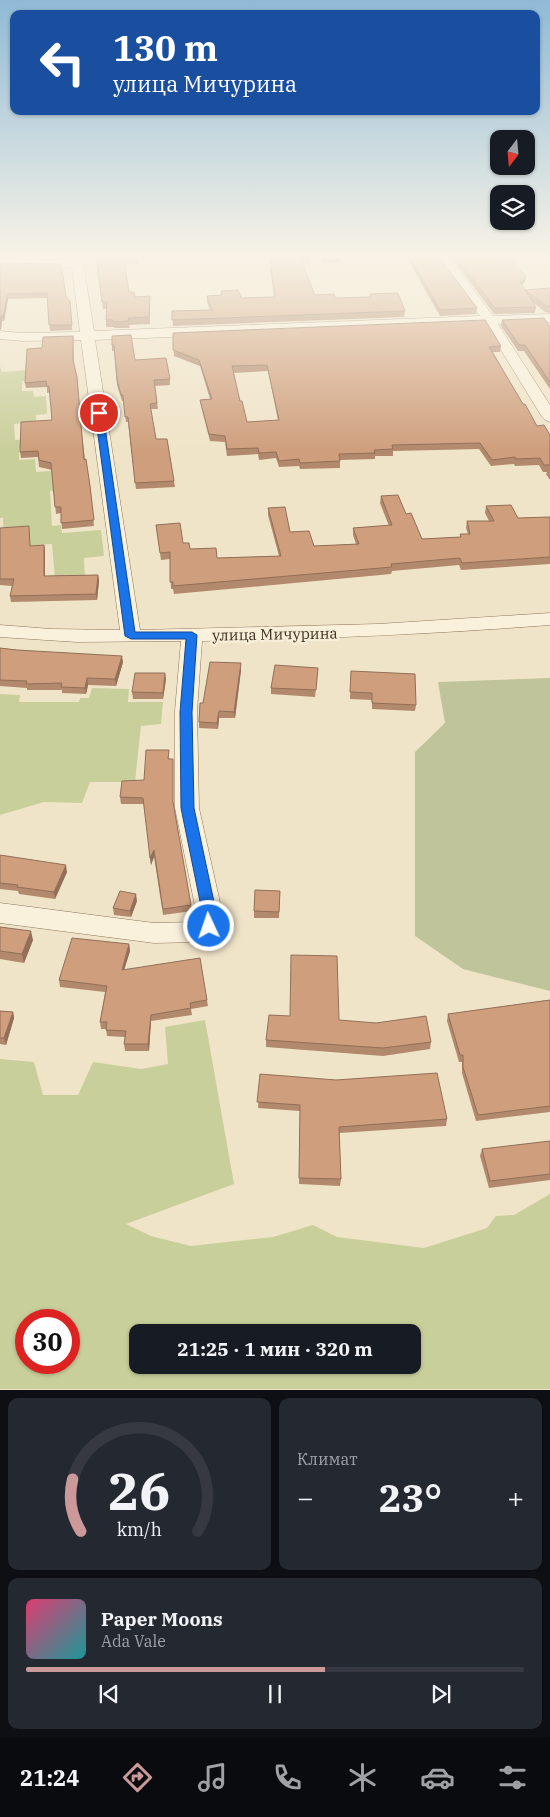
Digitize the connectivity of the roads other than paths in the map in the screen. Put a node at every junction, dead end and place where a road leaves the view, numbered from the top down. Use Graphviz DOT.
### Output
graph roads {
  1 [pos="85,321"];
  2 [pos="466,321"];
  3 [pos="490,321"];
  4 [pos="0,335"];
  5 [pos="87,335"];
  6 [pos="550,417"];
  7 [pos="550,619"];
  8 [pos="0,631"];
  9 [pos="192,635"];
  10 [pos="131,636"];
  11 [pos="0,913"];
  1 -- 5 [label="street"];
  2 -- 5 [label="street"];
  3 -- 6 [label="street"];
  4 -- 5 [label="street"];
  5 -- 10 [label="street"];
  7 -- 9 [label="street, улица Мичурина"];
  8 -- 10 [label="street, улица Мичурина"];
  9 -- 10 [label="street, улица Мичурина"];
  9 -- 11 [label="street"];
}
